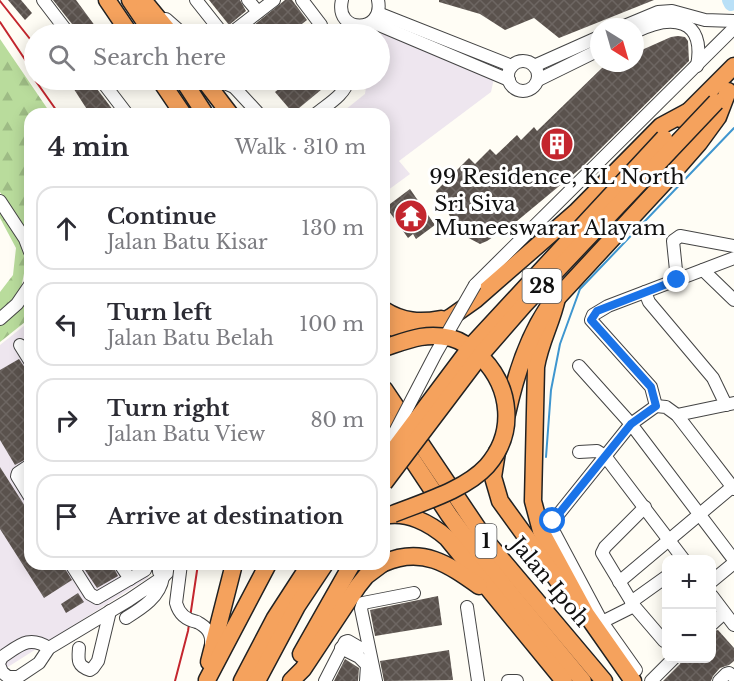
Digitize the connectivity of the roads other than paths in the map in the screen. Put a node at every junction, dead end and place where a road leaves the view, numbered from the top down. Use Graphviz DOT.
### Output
graph roads {
  1 [pos="44,0"];
  2 [pos="105,0"];
  3 [pos="130,0"];
  4 [pos="145,0"];
  5 [pos="196,0"];
  6 [pos="248,0"];
  7 [pos="274,0"];
  8 [pos="302,0"];
  9 [pos="330,0"];
  10 [pos="341,4"];
  11 [pos="258,12"];
  12 [pos="376,12"];
  13 [pos="644,18"];
  14 [pos="734,21"];
  15 [pos="62,24"];
  16 [pos="118,24"];
  17 [pos="123,24"];
  18 [pos="146,24"];
  19 [pos="163,24"];
  20 [pos="172,24"];
  21 [pos="215,24"];
  22 [pos="243,24"];
  23 [pos="320,24"];
  24 [pos="349,24"];
  25 [pos="364,24"];
  26 [pos="644,28"];
  27 [pos="734,28"];
  28 [pos="590,41"];
  29 [pos="590,54"];
  30 [pos="512,66"];
  31 [pos="534,66"];
  32 [pos="734,66"];
  33 [pos="693,70"];
  34 [pos="509,80"];
  35 [pos="538,80"];
  36 [pos="109,90"];
  37 [pos="157,90"];
  38 [pos="167,90"];
  39 [pos="189,90"];
  40 [pos="212,90"];
  41 [pos="237,90"];
  42 [pos="344,90"];
  43 [pos="726,93"];
  44 [pos="122,108"];
  45 [pos="168,108"];
  46 [pos="179,108"];
  47 [pos="201,108"];
  48 [pos="226,108"];
  49 [pos="254,108"];
  50 [pos="324,108"];
  51 [pos="687,112"];
  52 [pos="0,201"];
  53 [pos="24,237"];
  54 [pos="734,246"];
  55 [pos="734,258"];
  56 [pos="703,270"];
  57 [pos="677,280"];
  58 [pos="645,292"];
  59 [pos="24,294"];
  60 [pos="557,298"];
  61 [pos="734,300"];
  62 [pos="390,314"];
  63 [pos="451,317"];
  64 [pos="0,319"];
  65 [pos="390,326"];
  66 [pos="420,335"];
  67 [pos="20,345"];
  68 [pos="390,346"];
  69 [pos="24,351"];
  70 [pos="579,366"];
  71 [pos="730,404"];
  72 [pos="656,406"];
  73 [pos="676,416"];
  74 [pos="507,418"];
  75 [pos="390,420"];
  76 [pos="631,424"];
  77 [pos="390,441"];
  78 [pos="390,450"];
  79 [pos="497,452"];
  80 [pos="579,452"];
  81 [pos="418,453"];
  82 [pos="390,455"];
  83 [pos="605,456"];
  84 [pos="24,469"];
  85 [pos="390,475"];
  86 [pos="24,486"];
  87 [pos="733,488"];
  88 [pos="645,507"];
  89 [pos="699,513"];
  90 [pos="390,516"];
  91 [pos="390,517"];
  92 [pos="669,539"];
  93 [pos="680,555"];
  94 [pos="390,561"];
  95 [pos="734,562"];
  96 [pos="75,570"];
  97 [pos="124,570"];
  98 [pos="145,570"];
  99 [pos="159,570"];
  100 [pos="168,570"];
  101 [pos="180,570"];
  102 [pos="232,570"];
  103 [pos="265,570"];
  104 [pos="306,570"];
  105 [pos="321,570"];
  106 [pos="345,570"];
  107 [pos="376,570"];
  108 [pos="163,577"];
  109 [pos="716,577"];
  110 [pos="130,579"];
  111 [pos="662,580"];
  112 [pos="619,582"];
  113 [pos="414,594"];
  114 [pos="494,597"];
  115 [pos="224,603"];
  116 [pos="716,603"];
  117 [pos="633,604"];
  118 [pos="467,607"];
  119 [pos="110,611"];
  120 [pos="724,613"];
  121 [pos="586,614"];
  122 [pos="126,618"];
  123 [pos="716,620"];
  124 [pos="197,622"];
  125 [pos="602,622"];
  126 [pos="734,625"];
  127 [pos="662,639"];
  128 [pos="49,648"];
  129 [pos="79,648"];
  130 [pos="341,648"];
  131 [pos="360,648"];
  132 [pos="211,651"];
  133 [pos="0,661"];
  134 [pos="669,663"];
  135 [pos="0,667"];
  136 [pos="634,675"];
  137 [pos="734,677"];
  138 [pos="207,680"];
  139 [pos="243,681"];
  140 [pos="258,681"];
  141 [pos="289,681"];
  142 [pos="325,681"];
  143 [pos="366,681"];
  144 [pos="376,681"];
  145 [pos="478,681"];
  146 [pos="508,681"];
  147 [pos="517,681"];
  148 [pos="564,681"];
  149 [pos="583,681"];
  150 [pos="604,681"];
  151 [pos="651,681"];
  152 [pos="719,681"];
  1 -- 15 [label="street"];
  2 -- 16 [label="highway"];
  2 -- 17 [label="highway"];
  3 -- 18 [label="highway"];
  4 -- 19 [label="highway"];
  4 -- 20 [label="street"];
  5 -- 21 [label="street"];
  6 -- 11 [label="street"];
  7 -- 11 [label="street"];
  8 -- 23 [label="street"];
  9 -- 10 [label="street"];
  10 -- 24 [label="street"];
  11 -- 22 [label="street"];
  12 -- 25 [label="street"];
  12 -- 30 [label="street"];
  12 -- 34 [label="street"];
  13 -- 14 [label="street"];
  26 -- 33 [label="street"];
  27 -- 33 [label="street"];
  28 -- 31 [label="street"];
  29 -- 35 [label="street"];
  30 -- 31 [label="street"];
  30 -- 34 [label="street"];
  31 -- 35 [label="street"];
  32 -- 51 [label="highway, 28"];
  33 -- 77 [label="street, bridge"];
  34 -- 35 [label="street"];
  36 -- 44 [label="street"];
  37 -- 45 [label="highway"];
  38 -- 46 [label="highway"];
  39 -- 47 [label="highway"];
  40 -- 48 [label="highway"];
  41 -- 49 [label="street"];
  42 -- 50 [label="street"];
  43 -- 60 [label="highway"];
  43 -- 85 [label="highway, 28, bridge"];
  51 -- 63 [label="highway"];
  51 -- 82 [label="highway, 28, bridge"];
  52 -- 53 [label="street"];
  54 -- 57 [label="street"];
  55 -- 56 [label="street"];
  56 -- 57 [label="street"];
  56 -- 61 [label="street"];
  57 -- 58 [label="street"];
  58 -- 71 [label="street"];
  58 -- 72 [label="street"];
  59 -- 64 [label="street"];
  60 -- 74 [label="highway"];
  60 -- 121 [label="highway"];
  62 -- 63 [label="highway"];
  63 -- 66 [label="highway"];
  65 -- 66 [label="highway"];
  66 -- 68 [label="highway, bridge"];
  66 -- 74 [label="highway, bridge"];
  67 -- 69 [label="street"];
  70 -- 76 [label="street"];
  71 -- 73 [label="street"];
  72 -- 73 [label="street"];
  72 -- 76 [label="street"];
  73 -- 87 [label="street"];
  74 -- 79 [label="highway, bridge"];
  75 -- 81 [label="highway, Jalan Ipoh / 1"];
  76 -- 83 [label="street"];
  76 -- 89 [label="street"];
  78 -- 81 [label="street"];
  79 -- 90 [label="highway, bridge"];
  79 -- 121 [label="highway"];
  80 -- 83 [label="street"];
  81 -- 149 [label="highway, Jalan Ipoh / 1"];
  81 -- 150 [label="highway, Jalan Ipoh / 1"];
  83 -- 88 [label="street"];
  83 -- 125 [label="street"];
  84 -- 86 [label="street"];
  87 -- 89 [label="street"];
  88 -- 92 [label="street"];
  88 -- 112 [label="street"];
  89 -- 92 [label="street"];
  89 -- 95 [label="street"];
  91 -- 114 [label="highway"];
  92 -- 93 [label="street"];
  92 -- 112 [label="street"];
  94 -- 114 [label="highway"];
  95 -- 109 [label="street"];
  96 -- 110 [label="street"];
  97 -- 110 [label="street"];
  98 -- 110 [label="street"];
  99 -- 108 [label="street"];
  100 -- 108 [label="street"];
  101 -- 124 [label="street, bridge"];
  102 -- 115 [label="highway"];
  103 -- 138 [label="highway"];
  104 -- 139 [label="highway"];
  105 -- 140 [label="highway"];
  106 -- 141 [label="highway"];
  107 -- 141 [label="highway"];
  108 -- 119 [label="street"];
  108 -- 122 [label="street"];
  111 -- 117 [label="street"];
  112 -- 117 [label="street"];
  113 -- 144 [label="street"];
  114 -- 148 [label="highway"];
  115 -- 124 [label="street"];
  115 -- 132 [label="highway"];
  116 -- 120 [label="street"];
  117 -- 125 [label="street"];
  117 -- 127 [label="street"];
  118 -- 145 [label="street"];
  119 -- 128 [label="street"];
  119 -- 129 [label="street"];
  120 -- 123 [label="street"];
  120 -- 126 [label="street"];
  121 -- 136 [label="highway"];
  124 -- 132 [label="street"];
  125 -- 136 [label="street"];
  128 -- 133 [label="street"];
  128 -- 135 [label="street"];
  130 -- 131 [label="street"];
  130 -- 142 [label="street"];
  130 -- 143 [label="street"];
  132 -- 138 [label="highway"];
  134 -- 151 [label="street"];
  137 -- 152 [label="street"];
  146 -- 147 [label="street"];
}
